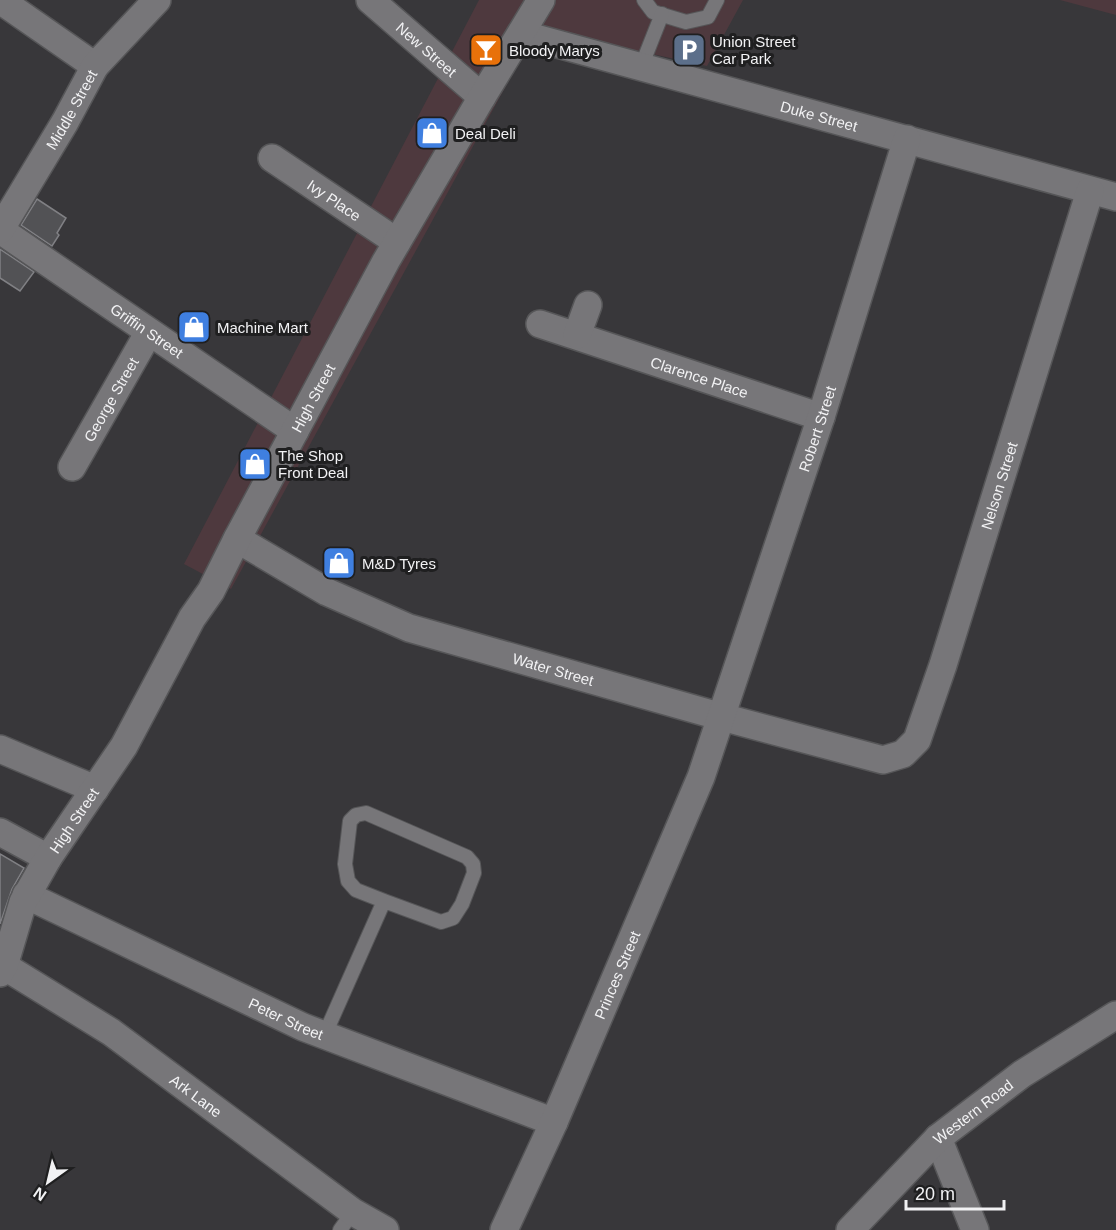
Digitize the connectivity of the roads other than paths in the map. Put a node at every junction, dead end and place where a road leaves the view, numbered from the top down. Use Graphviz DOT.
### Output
graph roads {
  1 [pos="0,0"];
  2 [pos="157,0"];
  3 [pos="370,0"];
  4 [pos="542,0"];
  5 [pos="644,0"];
  6 [pos="717,0"];
  7 [pos="662,14"];
  8 [pos="521,34"];
  9 [pos="95,66"];
  10 [pos="641,67"];
  11 [pos="482,97"];
  12 [pos="907,139"];
  13 [pos="272,158"];
  14 [pos="1090,191"];
  15 [pos="1116,197"];
  16 [pos="0,230"];
  17 [pos="397,242"];
  18 [pos="588,305"];
  19 [pos="540,324"];
  20 [pos="149,332"];
  21 [pos="577,335"];
  22 [pos="821,417"];
  23 [pos="295,431"];
  24 [pos="72,467"];
  25 [pos="237,539"];
  26 [pos="722,717"];
  27 [pos="0,749"];
  28 [pos="883,760"];
  29 [pos="95,789"];
  30 [pos="0,832"];
  31 [pos="48,858"];
  32 [pos="26,895"];
  33 [pos="384,901"];
  34 [pos="2,969"];
  35 [pos="1116,1016"];
  36 [pos="325,1034"];
  37 [pos="554,1122"];
  38 [pos="938,1138"];
  39 [pos="346,1221"];
  40 [pos="385,1230"];
  41 [pos="504,1230"];
  42 [pos="850,1230"];
  43 [pos="975,1230"];
  1 -- 9 [label="street"];
  2 -- 9 [label="street, Middle Street"];
  3 -- 11 [label="street, New Street"];
  4 -- 8 [label="street, High Street"];
  5 -- 7 [label="lane"];
  6 -- 7 [label="lane"];
  7 -- 10 [label="lane"];
  8 -- 10 [label="street, Duke Street"];
  8 -- 11 [label="street, High Street"];
  9 -- 16 [label="street, Middle Street"];
  10 -- 12 [label="street, Duke Street"];
  11 -- 17 [label="street, High Street"];
  12 -- 14 [label="street, Duke Street"];
  12 -- 22 [label="street, Robert Street"];
  13 -- 17 [label="street, Ivy Place"];
  14 -- 15 [label="street, Duke Street"];
  14 -- 28 [label="street, Nelson Street"];
  16 -- 20 [label="street, Griffin Street"];
  17 -- 23 [label="street, High Street"];
  18 -- 21 [label="street"];
  19 -- 21 [label="street, Clarence Place"];
  20 -- 23 [label="street, Griffin Street"];
  20 -- 24 [label="street, George Street"];
  21 -- 22 [label="street, Clarence Place"];
  22 -- 26 [label="street, Robert Street"];
  23 -- 25 [label="street, High Street"];
  25 -- 26 [label="street, Water Street"];
  25 -- 29 [label="street, High Street"];
  26 -- 28 [label="street, Water Street"];
  26 -- 37 [label="street, Princes Street"];
  27 -- 29 [label="street"];
  29 -- 31 [label="street, High Street"];
  30 -- 31 [label="street"];
  31 -- 32 [label="street, High Street"];
  32 -- 34 [label="street, High Street"];
  32 -- 36 [label="street, Peter Street"];
  33 -- 33 [label="lane"];
  33 -- 36 [label="lane"];
  34 -- 39 [label="street, Ark Lane"];
  35 -- 38 [label="street, Western Road"];
  36 -- 37 [label="street, Peter Street"];
  37 -- 41 [label="street, Princes Street"];
  38 -- 42 [label="street, Western Road"];
  38 -- 43 [label="street"];
  39 -- 40 [label="street, Ark Lane"];
}
